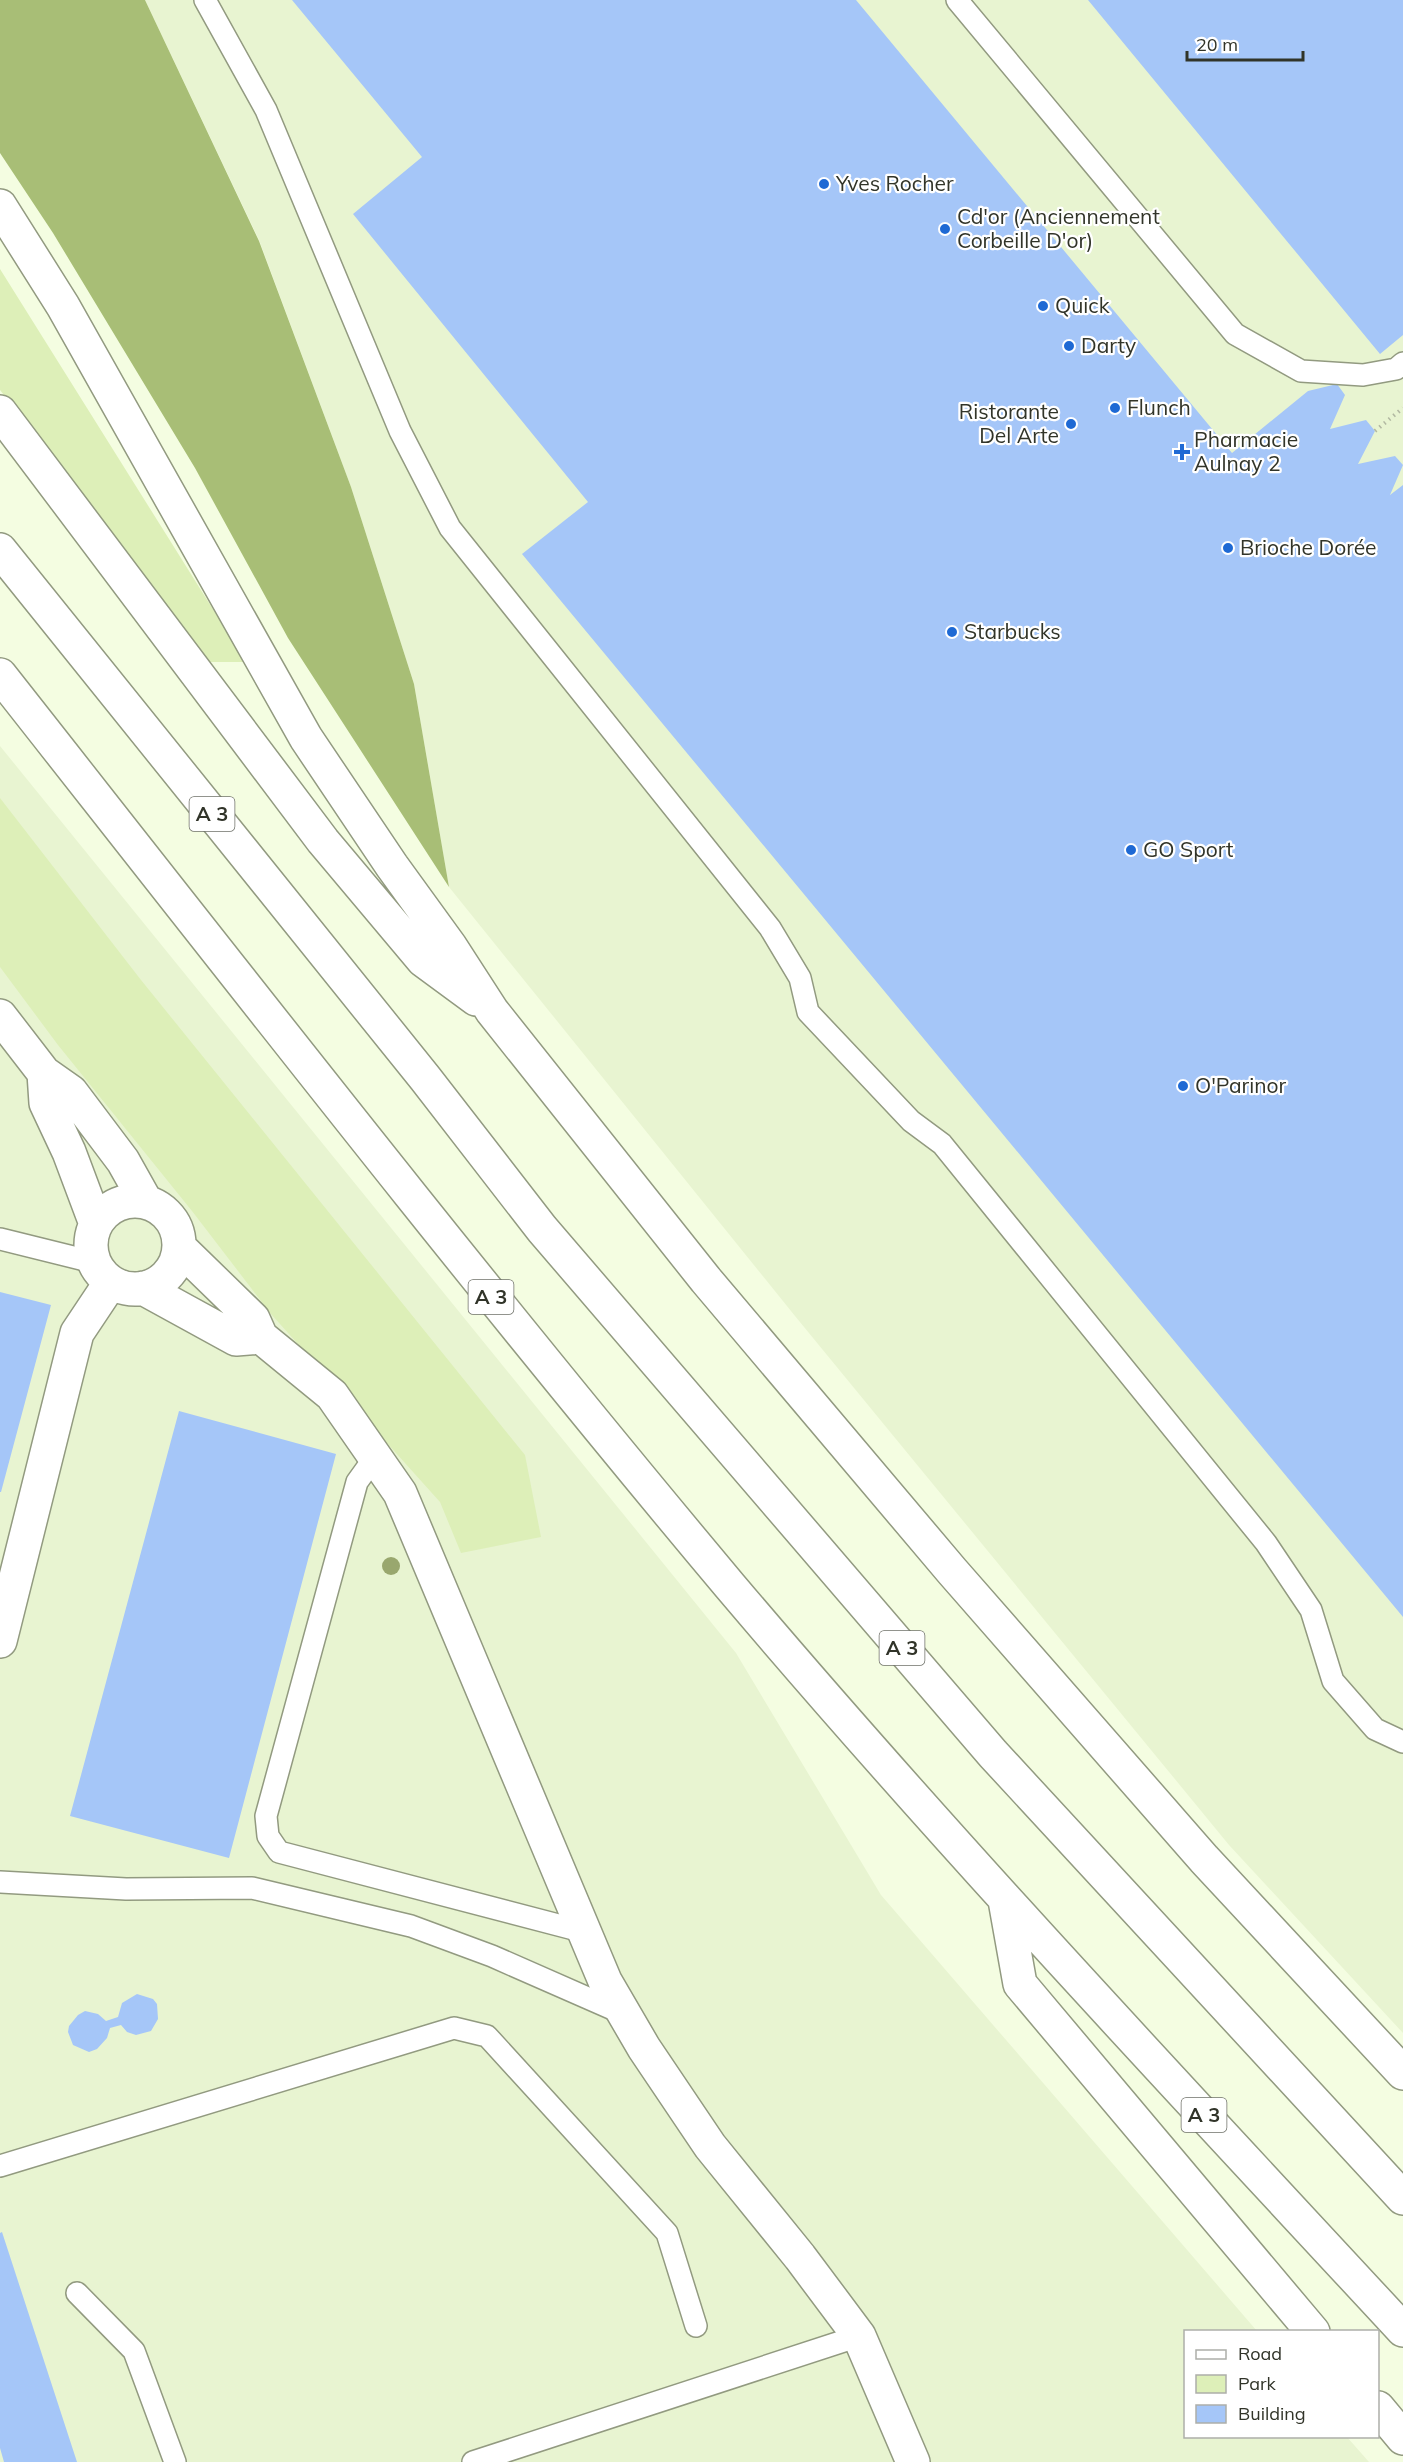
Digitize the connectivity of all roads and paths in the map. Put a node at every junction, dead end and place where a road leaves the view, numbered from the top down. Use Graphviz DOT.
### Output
graph roads {
  1 [pos="205,0"];
  2 [pos="957,0"];
  3 [pos="0,206"];
  4 [pos="1403,363"];
  5 [pos="1403,408"];
  6 [pos="0,412"];
  7 [pos="1375,430"];
  8 [pos="0,550"];
  9 [pos="0,675"];
  10 [pos="492,1011"];
  11 [pos="0,1016"];
  12 [pos="44,1073"];
  13 [pos="146,1202"];
  14 [pos="96,1224"];
  15 [pos="0,1239"];
  16 [pos="179,1247"];
  17 [pos="102,1272"];
  18 [pos="143,1288"];
  19 [pos="261,1337"];
  20 [pos="375,1457"];
  21 [pos="0,1641"];
  22 [pos="1403,1742"];
  23 [pos="0,1882"];
  24 [pos="1005,1900"];
  25 [pos="585,1932"];
  26 [pos="624,2014"];
  27 [pos="1403,2073"];
  28 [pos="0,2166"];
  29 [pos="1403,2198"];
  30 [pos="77,2293"];
  31 [pos="696,2326"];
  32 [pos="1312,2330"];
  33 [pos="1403,2330"];
  34 [pos="859,2336"];
  35 [pos="1379,2410"];
  36 [pos="1403,2438"];
  37 [pos="175,2462"];
  38 [pos="473,2462"];
  39 [pos="913,2462"];
  1 -- 22 [label="lane"];
  2 -- 4 [label="lane"];
  3 -- 10 [label="main road"];
  5 -- 7 [label="path"];
  6 -- 10 [label="main road"];
  8 -- 29 [label="main road, A 3"];
  9 -- 24 [label="main road, A 3"];
  10 -- 27 [label="main road"];
  11 -- 12 [label="main road"];
  12 -- 13 [label="main road"];
  12 -- 14 [label="main road"];
  13 -- 14 [label="main road"];
  13 -- 16 [label="main road"];
  14 -- 17 [label="main road"];
  15 -- 17 [label="lane"];
  16 -- 18 [label="main road"];
  16 -- 19 [label="main road"];
  17 -- 18 [label="main road"];
  17 -- 21 [label="main road"];
  18 -- 19 [label="main road"];
  19 -- 20 [label="main road"];
  20 -- 25 [label="main road"];
  20 -- 25 [label="lane"];
  23 -- 26 [label="lane"];
  24 -- 32 [label="main road"];
  24 -- 33 [label="main road, A 3"];
  25 -- 26 [label="main road"];
  26 -- 34 [label="main road"];
  28 -- 31 [label="lane"];
  30 -- 37 [label="lane"];
  34 -- 38 [label="lane"];
  34 -- 39 [label="main road"];
  35 -- 36 [label="main road"];
}
